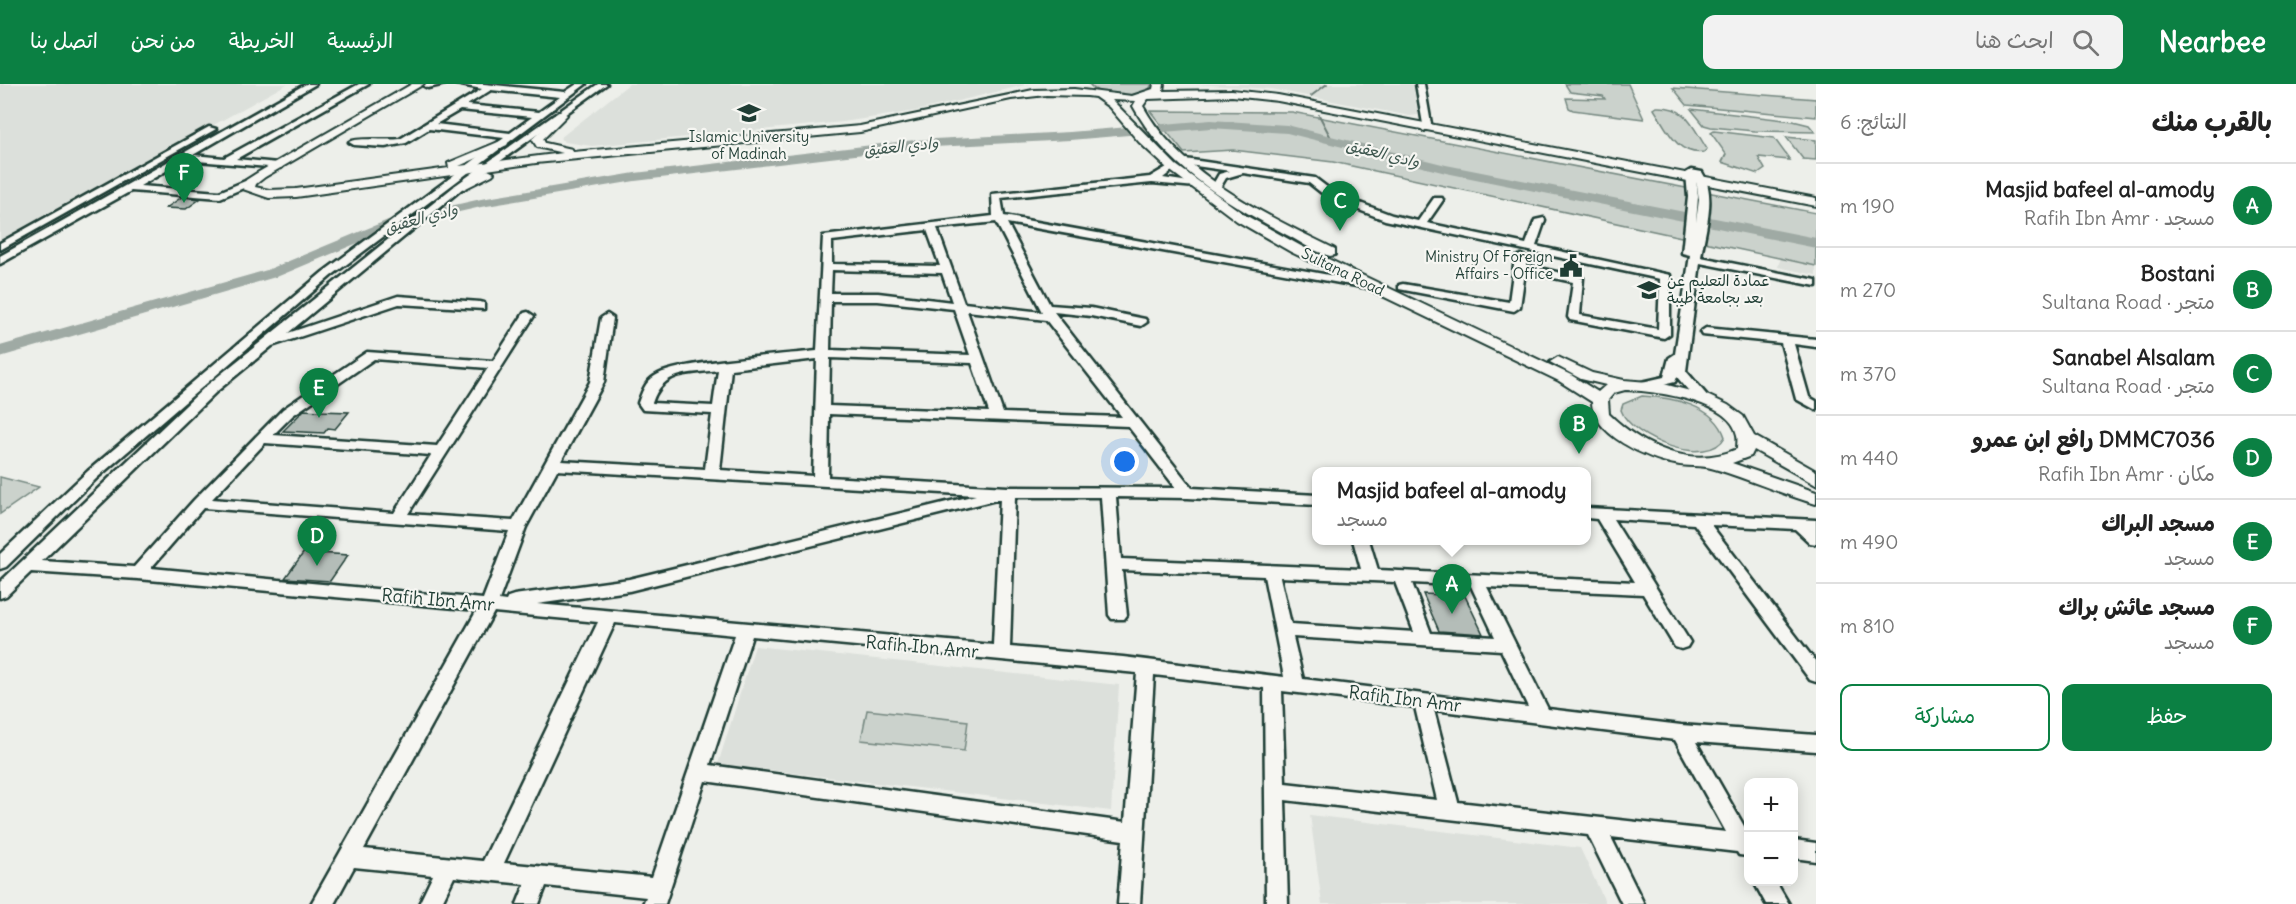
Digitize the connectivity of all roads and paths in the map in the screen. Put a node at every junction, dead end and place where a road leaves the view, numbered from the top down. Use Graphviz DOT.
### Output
graph roads {
  1 [pos="293,84"];
  2 [pos="312,84"];
  3 [pos="365,84"];
  4 [pos="441,84"];
  5 [pos="460,84"];
  6 [pos="582,84"];
  7 [pos="603,84"];
  8 [pos="1052,84"];
  9 [pos="1078,84"];
  10 [pos="1159,84"];
  11 [pos="1175,84"];
  12 [pos="1420,84"];
  13 [pos="426,85"];
  14 [pos="490,87"];
  15 [pos="1093,94"];
  16 [pos="567,95"];
  17 [pos="1145,99"];
  18 [pos="459,107"];
  19 [pos="540,115"];
  20 [pos="562,115"];
  21 [pos="429,126"];
  22 [pos="1425,126"];
  23 [pos="507,139"];
  24 [pos="354,142"];
  25 [pos="181,146"];
  26 [pos="199,148"];
  27 [pos="570,152"];
  28 [pos="183,158"];
  29 [pos="544,159"];
  30 [pos="226,161"];
  31 [pos="1177,161"];
  32 [pos="492,164"];
  33 [pos="278,166"];
  34 [pos="471,167"];
  35 [pos="1251,171"];
  36 [pos="417,175"];
  37 [pos="1696,177"];
  38 [pos="1152,180"];
  39 [pos="250,183"];
  40 [pos="1193,185"];
  41 [pos="460,186"];
  42 [pos="1217,186"];
  43 [pos="129,188"];
  44 [pos="440,189"];
  45 [pos="1816,196"];
  46 [pos="1438,200"];
  47 [pos="1816,202"];
  48 [pos="999,218"];
  49 [pos="1540,220"];
  50 [pos="931,225"];
  51 [pos="1420,225"];
  52 [pos="1526,247"];
  53 [pos="0,248"];
  54 [pos="1694,250"];
  55 [pos="0,261"];
  56 [pos="827,267"];
  57 [pos="1333,267"];
  58 [pos="1519,267"];
  59 [pos="946,270"];
  60 [pos="1312,275"];
  61 [pos="1816,284"];
  62 [pos="1373,286"];
  63 [pos="1403,287"];
  64 [pos="1457,295"];
  65 [pos="826,297"];
  66 [pos="480,306"];
  67 [pos="1441,306"];
  68 [pos="960,308"];
  69 [pos="1048,313"];
  70 [pos="528,316"];
  71 [pos="607,318"];
  72 [pos="1142,322"];
  73 [pos="1706,332"];
  74 [pos="1786,340"];
  75 [pos="1816,343"];
  76 [pos="264,345"];
  77 [pos="825,354"];
  78 [pos="977,359"];
  79 [pos="495,365"];
  80 [pos="724,366"];
  81 [pos="1624,385"];
  82 [pos="1647,385"];
  83 [pos="1703,399"];
  84 [pos="1600,400"];
  85 [pos="1816,406"];
  86 [pos="719,410"];
  87 [pos="823,410"];
  88 [pos="998,418"];
  89 [pos="1131,422"];
  90 [pos="262,440"];
  91 [pos="1749,440"];
  92 [pos="441,451"];
  93 [pos="1711,463"];
  94 [pos="553,465"];
  95 [pos="712,473"];
  96 [pos="1816,479"];
  97 [pos="820,482"];
  98 [pos="1008,492"];
  99 [pos="1108,493"];
  100 [pos="1188,493"];
  101 [pos="1816,498"];
  102 [pos="1312,500"];
  103 [pos="199,503"];
  104 [pos="1595,514"];
  105 [pos="398,518"];
  106 [pos="1699,519"];
  107 [pos="1799,524"];
  108 [pos="1816,525"];
  109 [pos="518,527"];
  110 [pos="1816,539"];
  111 [pos="1362,545"];
  112 [pos="0,563"];
  113 [pos="1114,564"];
  114 [pos="26,566"];
  115 [pos="1271,571"];
  116 [pos="138,573"];
  117 [pos="1371,575"];
  118 [pos="1401,576"];
  119 [pos="1476,580"];
  120 [pos="1647,588"];
  121 [pos="0,592"];
  122 [pos="489,605"];
  123 [pos="1119,615"];
  124 [pos="609,617"];
  125 [pos="1284,630"];
  126 [pos="745,631"];
  127 [pos="1425,639"];
  128 [pos="1681,642"];
  129 [pos="1507,644"];
  130 [pos="1001,654"];
  131 [pos="1146,667"];
  132 [pos="1816,675"];
  133 [pos="1273,683"];
  134 [pos="1295,686"];
  135 [pos="1423,701"];
  136 [pos="1542,716"];
  137 [pos="1681,733"];
  138 [pos="1816,743"];
  139 [pos="698,772"];
  140 [pos="1275,790"];
  141 [pos="1450,810"];
  142 [pos="1595,827"];
  143 [pos="1134,832"];
  144 [pos="1744,842"];
  145 [pos="1744,847"];
  146 [pos="1798,850"];
  147 [pos="1816,852"];
  148 [pos="348,856"];
  149 [pos="448,867"];
  150 [pos="489,871"];
  151 [pos="539,876"];
  152 [pos="1767,886"];
  153 [pos="657,896"];
  154 [pos="322,904"];
  155 [pos="430,904"];
  156 [pos="528,904"];
  157 [pos="1129,904"];
  158 [pos="1277,904"];
  159 [pos="1633,904"];
  160 [pos="1778,904"];
  1 -- 25 [label="street"];
  2 -- 26 [label="street"];
  3 -- 30 [label="street"];
  4 -- 13 [label="street"];
  5 -- 14 [label="street"];
  6 -- 16 [label="street"];
  7 -- 20 [label="street"];
  8 -- 27 [label="main road"];
  9 -- 15 [label="main road, Sultana Road"];
  10 -- 17 [label="main road"];
  11 -- 22 [label="main road"];
  12 -- 22 [label="street"];
  13 -- 33 [label="main road"];
  13 -- 36 [label="main road"];
  14 -- 16 [label="street"];
  14 -- 18 [label="street"];
  15 -- 17 [label="main road"];
  15 -- 29 [label="main road"];
  15 -- 31 [label="main road, Sultana Road"];
  16 -- 19 [label="street"];
  17 -- 22 [label="main road"];
  17 -- 31 [label="main road, Sultana Road"];
  18 -- 19 [label="street"];
  18 -- 21 [label="street"];
  19 -- 23 [label="street"];
  20 -- 27 [label="main road"];
  20 -- 32 [label="street"];
  21 -- 23 [label="street"];
  21 -- 24 [label="street"];
  22 -- 37 [label="main road"];
  23 -- 34 [label="street"];
  23 -- 36 [label="main road"];
  25 -- 26 [label="street"];
  25 -- 53 [label="street"];
  26 -- 28 [label="street"];
  27 -- 32 [label="main road"];
  28 -- 30 [label="street"];
  28 -- 43 [label="street"];
  29 -- 32 [label="main road"];
  29 -- 41 [label="main road"];
  30 -- 33 [label="street"];
  31 -- 35 [label="street"];
  31 -- 38 [label="street"];
  31 -- 40 [label="main road, Sultana Road"];
  31 -- 42 [label="main road, Sultana Road"];
  32 -- 34 [label="main road"];
  32 -- 41 [label="street"];
  33 -- 39 [label="main road"];
  34 -- 36 [label="main road"];
  34 -- 44 [label="street"];
  35 -- 42 [label="street"];
  35 -- 51 [label="street"];
  36 -- 39 [label="main road"];
  36 -- 44 [label="main road"];
  37 -- 45 [label="main road"];
  37 -- 47 [label="main road"];
  37 -- 54 [label="street"];
  38 -- 40 [label="street"];
  38 -- 48 [label="street"];
  39 -- 43 [label="street"];
  40 -- 57 [label="main road, Sultana Road"];
  41 -- 76 [label="street"];
  42 -- 63 [label="main road, Sultana Road"];
  43 -- 55 [label="street"];
  44 -- 112 [label="street"];
  46 -- 51 [label="street"];
  48 -- 50 [label="street"];
  48 -- 60 [label="street"];
  48 -- 69 [label="street"];
  49 -- 52 [label="street"];
  50 -- 56 [label="street"];
  50 -- 59 [label="street"];
  51 -- 52 [label="street"];
  52 -- 58 [label="street"];
  52 -- 58 [label="street"];
  54 -- 61 [label="street"];
  54 -- 82 [label="street"];
  54 -- 83 [label="street"];
  56 -- 59 [label="street"];
  56 -- 65 [label="street"];
  57 -- 60 [label="street"];
  57 -- 62 [label="main road, Sultana Road"];
  58 -- 64 [label="street"];
  59 -- 68 [label="street"];
  60 -- 62 [label="street"];
  62 -- 84 [label="main road, Sultana Road"];
  63 -- 64 [label="street"];
  63 -- 67 [label="main road, Sultana Road"];
  64 -- 67 [label="street"];
  65 -- 68 [label="street"];
  65 -- 77 [label="street"];
  66 -- 76 [label="street"];
  67 -- 81 [label="main road, Sultana Road"];
  68 -- 69 [label="street"];
  68 -- 78 [label="street"];
  69 -- 72 [label="street"];
  69 -- 89 [label="street"];
  70 -- 79 [label="street"];
  71 -- 94 [label="street"];
  73 -- 74 [label="street"];
  74 -- 75 [label="street"];
  74 -- 85 [label="street"];
  76 -- 114 [label="street"];
  77 -- 78 [label="street"];
  77 -- 80 [label="street"];
  77 -- 87 [label="street"];
  78 -- 88 [label="street"];
  79 -- 90 [label="street"];
  79 -- 92 [label="street"];
  80 -- 86 [label="street"];
  80 -- 86 [label="street"];
  81 -- 82 [label="main road, Sultana Road"];
  81 -- 84 [label="main road"];
  82 -- 83 [label="main road, Sultana Road"];
  83 -- 91 [label="main road, Sultana Road"];
  84 -- 93 [label="main road"];
  86 -- 95 [label="street"];
  87 -- 88 [label="street"];
  87 -- 97 [label="street"];
  88 -- 89 [label="street"];
  89 -- 100 [label="street"];
  90 -- 92 [label="street"];
  90 -- 103 [label="street"];
  91 -- 93 [label="main road"];
  91 -- 96 [label="main road"];
  92 -- 105 [label="street"];
  93 -- 101 [label="main road"];
  94 -- 95 [label="street"];
  94 -- 109 [label="street"];
  95 -- 97 [label="street"];
  97 -- 98 [label="street"];
  98 -- 99 [label="street"];
  98 -- 122 [label="street"];
  98 -- 130 [label="street"];
  99 -- 100 [label="street"];
  99 -- 113 [label="street"];
  100 -- 102 [label="street"];
  103 -- 105 [label="street"];
  103 -- 116 [label="street"];
  104 -- 106 [label="street"];
  104 -- 120 [label="street"];
  105 -- 109 [label="street"];
  106 -- 107 [label="street"];
  106 -- 132 [label="street"];
  107 -- 108 [label="street"];
  107 -- 110 [label="street"];
  109 -- 122 [label="street"];
  111 -- 117 [label="street"];
  113 -- 115 [label="street"];
  113 -- 123 [label="street"];
  114 -- 116 [label="street, Rafih Ibn Amr"];
  114 -- 121 [label="street"];
  115 -- 117 [label="street"];
  115 -- 125 [label="street"];
  116 -- 122 [label="street, Rafih Ibn Amr"];
  117 -- 118 [label="street"];
  118 -- 119 [label="street"];
  118 -- 127 [label="street"];
  119 -- 120 [label="street"];
  119 -- 129 [label="street"];
  120 -- 128 [label="street"];
  122 -- 124 [label="street, Rafih Ibn Amr"];
  122 -- 148 [label="street"];
  124 -- 126 [label="street, Rafih Ibn Amr"];
  124 -- 150 [label="street"];
  125 -- 127 [label="street"];
  125 -- 134 [label="street"];
  126 -- 130 [label="street, Rafih Ibn Amr"];
  126 -- 139 [label="street"];
  127 -- 129 [label="street"];
  129 -- 136 [label="street"];
  130 -- 131 [label="street, Rafih Ibn Amr"];
  131 -- 133 [label="street, Rafih Ibn Amr"];
  131 -- 143 [label="street"];
  133 -- 134 [label="street, Rafih Ibn Amr"];
  133 -- 140 [label="street"];
  134 -- 135 [label="street, Rafih Ibn Amr"];
  135 -- 136 [label="street, Rafih Ibn Amr"];
  135 -- 141 [label="street"];
  136 -- 137 [label="street, Rafih Ibn Amr"];
  137 -- 138 [label="street, Rafih Ibn Amr"];
  137 -- 144 [label="street"];
  139 -- 143 [label="street"];
  139 -- 153 [label="street"];
  140 -- 141 [label="street"];
  140 -- 158 [label="street"];
  141 -- 142 [label="street"];
  142 -- 145 [label="street"];
  142 -- 159 [label="street"];
  143 -- 157 [label="street"];
  146 -- 147 [label="street"];
  148 -- 149 [label="street"];
  148 -- 154 [label="street"];
  149 -- 150 [label="street"];
  149 -- 155 [label="street"];
  150 -- 151 [label="street"];
  151 -- 153 [label="street"];
  151 -- 156 [label="street"];
  152 -- 160 [label="street"];
}
